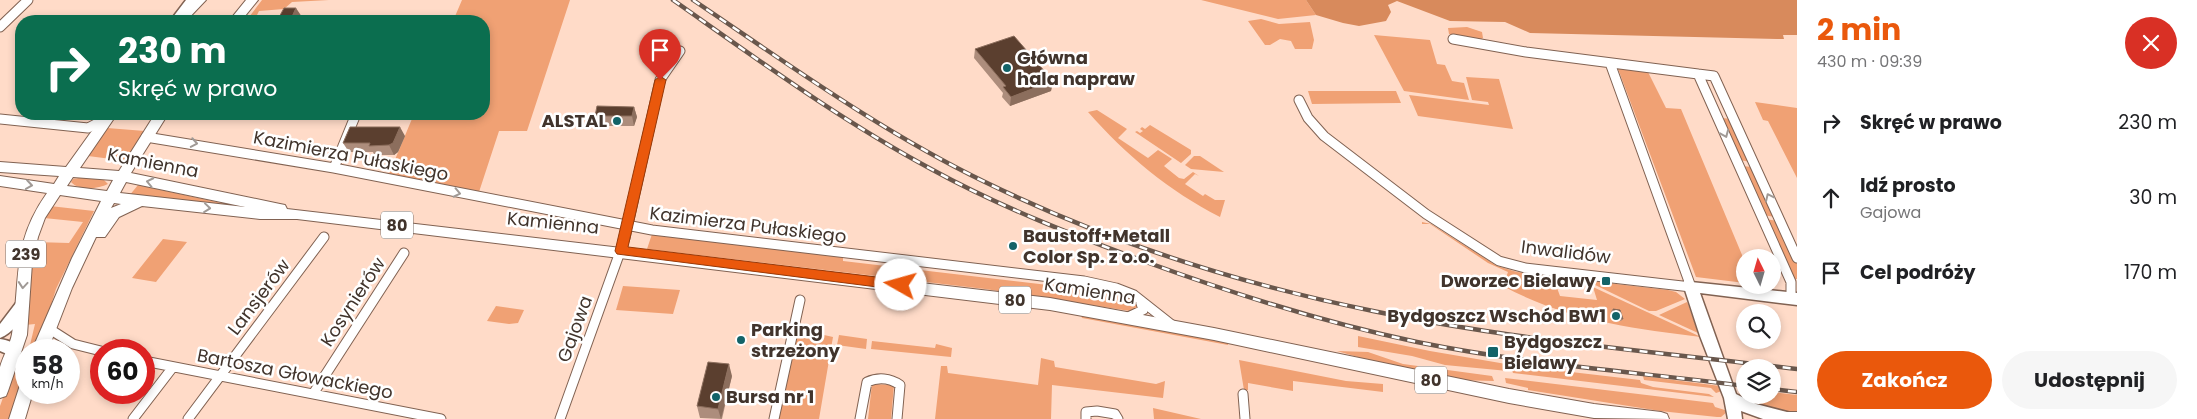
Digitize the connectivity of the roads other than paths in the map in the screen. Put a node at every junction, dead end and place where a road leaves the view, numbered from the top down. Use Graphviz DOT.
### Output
graph roads {
  1 [pos="28,0"];
  2 [pos="191,0"];
  3 [pos="200,0"];
  4 [pos="252,0"];
  5 [pos="180,15"];
  6 [pos="186,15"];
  7 [pos="240,15"];
  8 [pos="0,27"];
  9 [pos="1453,39"];
  10 [pos="680,51"];
  11 [pos="1610,63"];
  12 [pos="1698,74"];
  13 [pos="1703,84"];
  14 [pos="1718,86"];
  15 [pos="1299,100"];
  16 [pos="1716,112"];
  17 [pos="1731,114"];
  18 [pos="0,119"];
  19 [pos="102,120"];
  20 [pos="106,120"];
  21 [pos="158,120"];
  22 [pos="354,120"];
  23 [pos="146,137"];
  24 [pos="84,154"];
  25 [pos="1738,163"];
  26 [pos="1755,165"];
  27 [pos="0,167"];
  28 [pos="334,168"];
  29 [pos="50,169"];
  30 [pos="71,171"];
  31 [pos="122,176"];
  32 [pos="0,181"];
  33 [pos="58,190"];
  34 [pos="109,197"];
  35 [pos="141,201"];
  36 [pos="297,214"];
  37 [pos="1762,217"];
  38 [pos="1780,220"];
  39 [pos="628,226"];
  40 [pos="324,237"];
  41 [pos="621,251"];
  42 [pos="404,253"];
  43 [pos="81,254"];
  44 [pos="1797,258"];
  45 [pos="1794,282"];
  46 [pos="1691,288"];
  47 [pos="1794,299"];
  48 [pos="800,300"];
  49 [pos="1140,300"];
  50 [pos="21,307"];
  51 [pos="1128,317"];
  52 [pos="1172,326"];
  53 [pos="48,328"];
  54 [pos="0,332"];
  55 [pos="44,339"];
  56 [pos="60,339"];
  57 [pos="7,348"];
  58 [pos="155,363"];
  59 [pos="174,367"];
  60 [pos="220,377"];
  61 [pos="0,391"];
  62 [pos="313,394"];
  63 [pos="1243,394"];
  64 [pos="1732,398"];
  65 [pos="21,404"];
  66 [pos="16,419"];
  67 [pos="133,419"];
  68 [pos="188,419"];
  69 [pos="441,419"];
  70 [pos="560,419"];
  71 [pos="774,419"];
  72 [pos="860,419"];
  73 [pos="897,419"];
  74 [pos="1086,419"];
  75 [pos="1118,419"];
  76 [pos="1245,419"];
  77 [pos="1661,419"];
  78 [pos="1735,419"];
  79 [pos="1787,419"];
  1 -- 8 [label="street"];
  2 -- 5 [label="street"];
  3 -- 6 [label="main road"];
  4 -- 7 [label="main road"];
  9 -- 11 [label="street"];
  10 -- 39 [label="street"];
  11 -- 12 [label="street"];
  11 -- 46 [label="street"];
  12 -- 13 [label="street"];
  12 -- 14 [label="street"];
  13 -- 14 [label="street"];
  13 -- 16 [label="street"];
  14 -- 17 [label="street"];
  15 -- 46 [label="street, Inwalidów"];
  16 -- 17 [label="street"];
  16 -- 25 [label="street, one-way"];
  17 -- 26 [label="street"];
  18 -- 19 [label="street"];
  20 -- 24 [label="main road, 239"];
  21 -- 23 [label="main road, 239"];
  22 -- 28 [label="street"];
  23 -- 28 [label="street, Kazimierza Pułaskiego, one-way"];
  23 -- 31 [label="main road, 239"];
  24 -- 29 [label="main road"];
  24 -- 30 [label="main road, 239"];
  25 -- 26 [label="street"];
  25 -- 37 [label="street"];
  38 -- 26 [label="street, one-way"];
  27 -- 29 [label="main road, Kamienna / 80"];
  28 -- 39 [label="street, Kazimierza Pułaskiego, one-way"];
  29 -- 30 [label="main road, Kamienna / 80"];
  30 -- 31 [label="main road, Kamienna / 80"];
  30 -- 33 [label="main road, 239"];
  31 -- 34 [label="main road, 239"];
  36 -- 31 [label="main road, Kamienna / 80, one-way"];
  32 -- 33 [label="main road, Kamienna / 80, one-way"];
  33 -- 34 [label="main road, Kamienna / 80"];
  33 -- 50 [label="main road, 239, one-way"];
  34 -- 35 [label="main road, Kamienna / 80"];
  34 -- 43 [label="main road, 239"];
  35 -- 36 [label="main road, Kamienna / 80, one-way"];
  35 -- 43 [label="main road"];
  36 -- 41 [label="main road, Kamienna / 80"];
  37 -- 38 [label="street"];
  37 -- 45 [label="street"];
  38 -- 44 [label="street"];
  39 -- 41 [label="street, Gajowa"];
  39 -- 49 [label="street, Kazimierza Pułaskiego"];
  40 -- 60 [label="street, Lansjerów"];
  41 -- 51 [label="main road, Kamienna / 80"];
  41 -- 70 [label="street, Gajowa"];
  42 -- 62 [label="street, Kosynierów"];
  43 -- 53 [label="main road, 239"];
  45 -- 47 [label="street"];
  46 -- 47 [label="street, Inwalidów"];
  46 -- 64 [label="street"];
  48 -- 71 [label="street"];
  49 -- 51 [label="street"];
  49 -- 52 [label="street, Kazimierza Pułaskiego"];
  50 -- 54 [label="street"];
  50 -- 57 [label="main road, 239"];
  51 -- 52 [label="main road, Kamienna / 80"];
  52 -- 77 [label="main road, Kamienna / 80"];
  53 -- 55 [label="main road, 239"];
  53 -- 56 [label="street"];
  57 -- 61 [label="main road, 239"];
  58 -- 59 [label="street, Bartosza Głowackiego"];
  59 -- 60 [label="street, Bartosza Głowackiego"];
  59 -- 67 [label="street"];
  60 -- 62 [label="street, Bartosza Głowackiego"];
  60 -- 68 [label="street, Lansjerów"];
  62 -- 69 [label="street, Bartosza Głowackiego"];
  63 -- 76 [label="street"];
  64 -- 78 [label="street"];
  64 -- 79 [label="street"];
  65 -- 66 [label="main road"];
  72 -- 73 [label="street"];
  74 -- 75 [label="street"];
}
